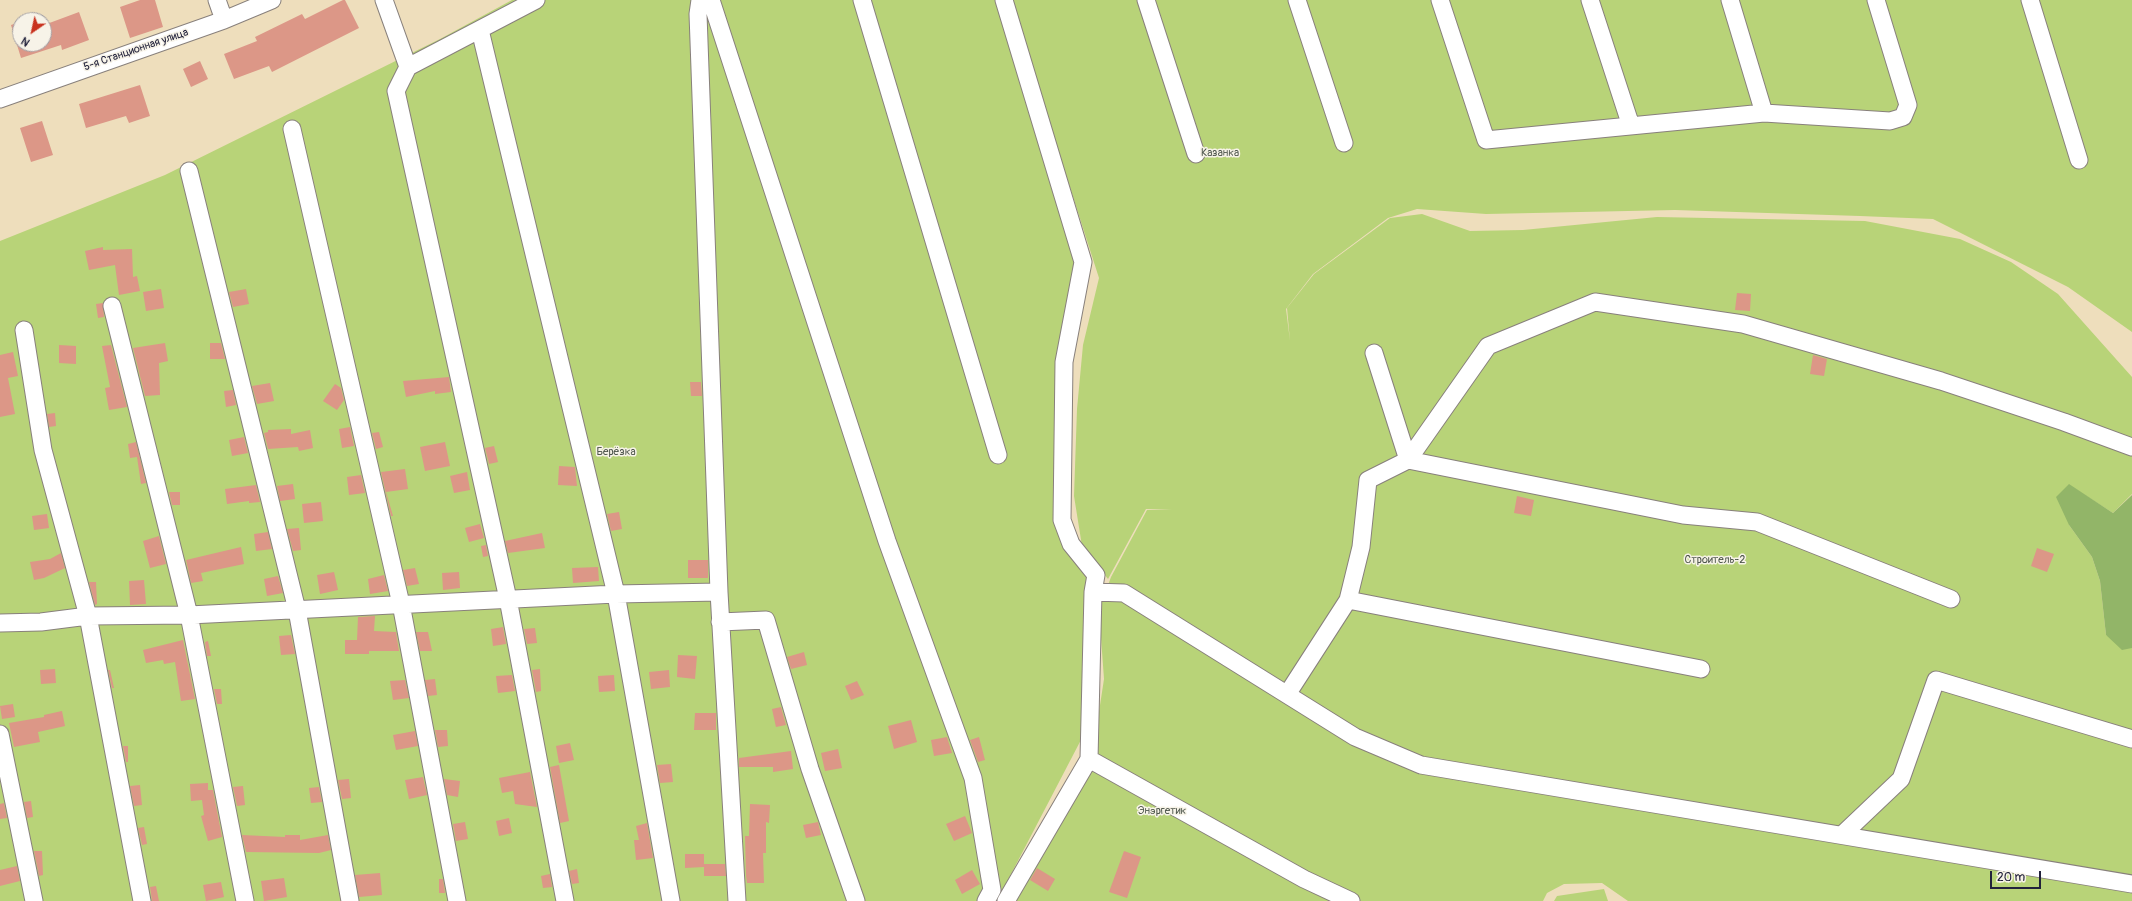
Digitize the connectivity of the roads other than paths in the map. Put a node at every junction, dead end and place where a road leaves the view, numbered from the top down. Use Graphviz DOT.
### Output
graph roads {
  1 [pos="217,0"];
  2 [pos="272,0"];
  3 [pos="384,0"];
  4 [pos="536,0"];
  5 [pos="700,0"];
  6 [pos="711,0"];
  7 [pos="862,0"];
  8 [pos="1004,0"];
  9 [pos="1146,0"];
  10 [pos="1297,0"];
  11 [pos="1440,0"];
  12 [pos="1590,0"];
  13 [pos="1730,0"];
  14 [pos="1876,0"];
  15 [pos="2030,0"];
  16 [pos="224,20"];
  17 [pos="480,30"];
  18 [pos="408,67"];
  19 [pos="0,99"];
  20 [pos="1764,113"];
  21 [pos="1631,126"];
  22 [pos="292,129"];
  23 [pos="1344,143"];
  24 [pos="1196,154"];
  25 [pos="2079,160"];
  26 [pos="189,171"];
  27 [pos="112,306"];
  28 [pos="24,330"];
  29 [pos="1374,353"];
  30 [pos="2132,447"];
  31 [pos="998,455"];
  32 [pos="1408,460"];
  33 [pos="718,592"];
  34 [pos="1093,592"];
  35 [pos="616,594"];
  36 [pos="508,599"];
  37 [pos="1951,599"];
  38 [pos="1348,600"];
  39 [pos="401,604"];
  40 [pos="297,610"];
  41 [pos="189,615"];
  42 [pos="88,616"];
  43 [pos="720,622"];
  44 [pos="0,623"];
  45 [pos="1701,670"];
  46 [pos="1288,693"];
  47 [pos="0,734"];
  48 [pos="2132,739"];
  49 [pos="1089,759"];
  50 [pos="1842,835"];
  51 [pos="2132,884"];
  52 [pos="34,901"];
  53 [pos="142,901"];
  54 [pos="244,901"];
  55 [pos="350,901"];
  56 [pos="457,901"];
  57 [pos="564,901"];
  58 [pos="671,901"];
  59 [pos="737,901"];
  60 [pos="856,901"];
  61 [pos="986,901"];
  62 [pos="1006,901"];
  63 [pos="1351,901"];
  1 -- 16 [label="street"];
  2 -- 16 [label="street, 5-я Станционная улица"];
  3 -- 18 [label="street"];
  4 -- 17 [label="street"];
  5 -- 33 [label="street"];
  6 -- 61 [label="street"];
  7 -- 31 [label="street"];
  8 -- 34 [label="street"];
  9 -- 24 [label="street"];
  10 -- 23 [label="street"];
  11 -- 21 [label="street"];
  12 -- 21 [label="street"];
  13 -- 20 [label="street"];
  14 -- 20 [label="street"];
  15 -- 25 [label="street"];
  16 -- 19 [label="street, 5-я Станционная улица"];
  17 -- 18 [label="street"];
  17 -- 35 [label="street"];
  18 -- 36 [label="street"];
  20 -- 21 [label="street"];
  22 -- 39 [label="street"];
  26 -- 40 [label="street"];
  27 -- 41 [label="street"];
  28 -- 42 [label="street"];
  29 -- 32 [label="street"];
  30 -- 32 [label="street"];
  32 -- 37 [label="street"];
  32 -- 38 [label="street"];
  33 -- 35 [label="street"];
  33 -- 43 [label="street"];
  34 -- 46 [label="street"];
  34 -- 49 [label="street"];
  35 -- 36 [label="street"];
  35 -- 58 [label="street"];
  36 -- 39 [label="street"];
  36 -- 57 [label="street"];
  38 -- 45 [label="street"];
  38 -- 46 [label="street"];
  39 -- 40 [label="street"];
  39 -- 56 [label="street"];
  40 -- 41 [label="street"];
  40 -- 55 [label="street"];
  41 -- 42 [label="street"];
  41 -- 54 [label="street"];
  42 -- 44 [label="street"];
  42 -- 53 [label="street"];
  43 -- 59 [label="street"];
  43 -- 60 [label="street"];
  46 -- 50 [label="street"];
  47 -- 52 [label="street"];
  48 -- 50 [label="street"];
  49 -- 62 [label="street"];
  49 -- 63 [label="street"];
  50 -- 51 [label="street"];
}
